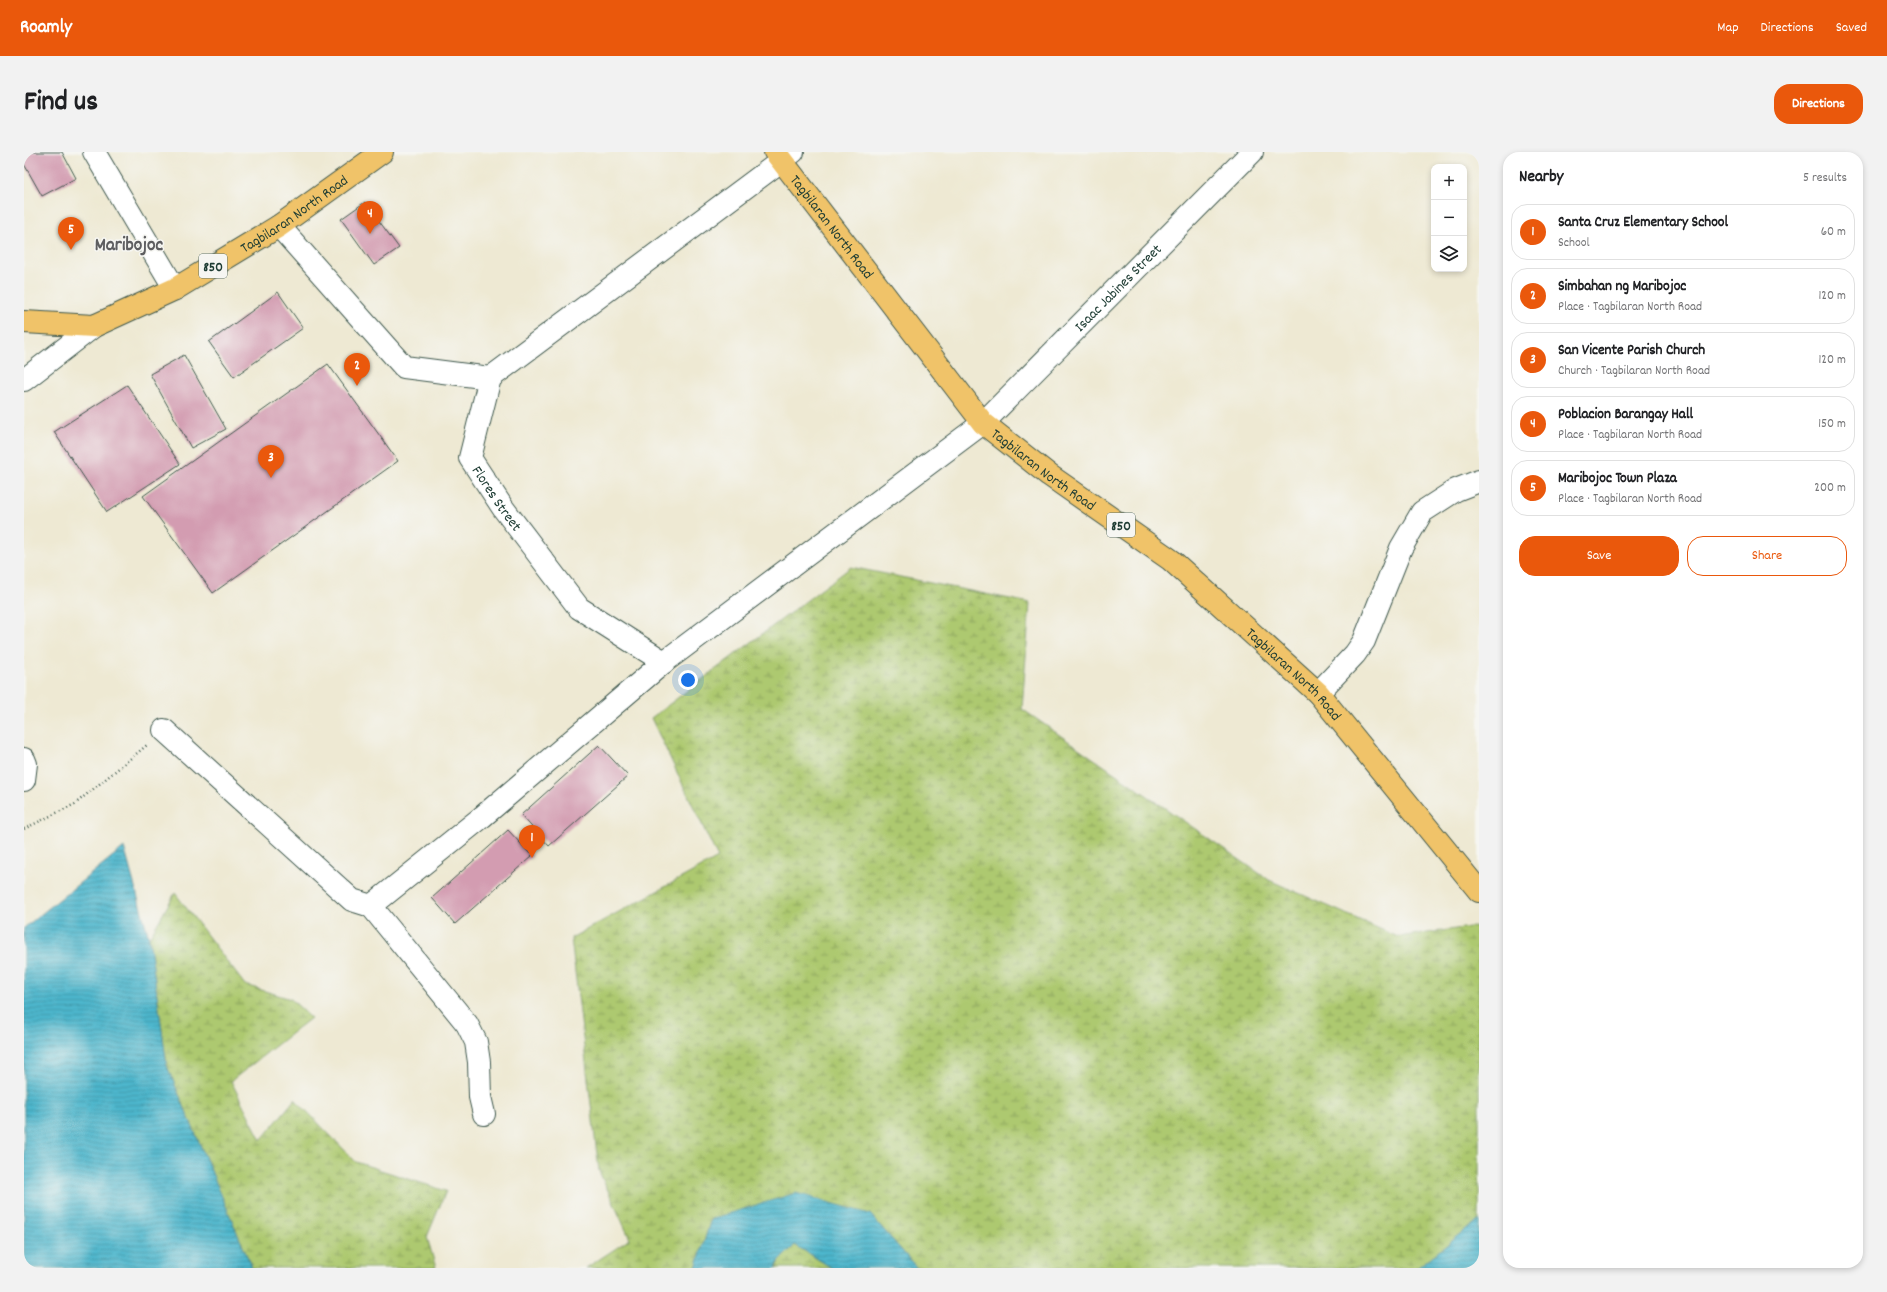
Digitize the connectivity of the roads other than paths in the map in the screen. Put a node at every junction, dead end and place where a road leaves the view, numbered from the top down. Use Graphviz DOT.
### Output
graph roads {
  1 [pos="94,152"];
  2 [pos="382,152"];
  3 [pos="1250,153"];
  4 [pos="783,155"];
  5 [pos="279,226"];
  6 [pos="175,289"];
  7 [pos="24,322"];
  8 [pos="94,326"];
  9 [pos="490,378"];
  10 [pos="24,380"];
  11 [pos="983,423"];
  12 [pos="1479,481"];
  13 [pos="664,662"];
  14 [pos="1318,694"];
  15 [pos="164,730"];
  16 [pos="24,759"];
  17 [pos="24,780"];
  18 [pos="1479,891"];
  19 [pos="371,906"];
  20 [pos="484,1114"];
  1 -- 6 [label="street"];
  2 -- 5 [label="main road, Tagbilaran North Road / 850"];
  3 -- 11 [label="street, Isaac Jabines Street"];
  4 -- 9 [label="street"];
  4 -- 11 [label="main road, Tagbilaran North Road / 850"];
  5 -- 6 [label="main road, Tagbilaran North Road / 850"];
  5 -- 9 [label="street"];
  6 -- 8 [label="main road, Tagbilaran North Road / 850"];
  7 -- 8 [label="main road, Tagbilaran North Road / 850"];
  8 -- 10 [label="street"];
  9 -- 13 [label="street, Flores Street"];
  11 -- 13 [label="street, Isaac Jabines Street"];
  11 -- 14 [label="main road, Tagbilaran North Road / 850"];
  12 -- 14 [label="street"];
  13 -- 19 [label="street, Isaac Jabines Street"];
  14 -- 18 [label="main road, Tagbilaran North Road / 850"];
  15 -- 19 [label="street"];
  16 -- 17 [label="street"];
  19 -- 20 [label="street"];
}
